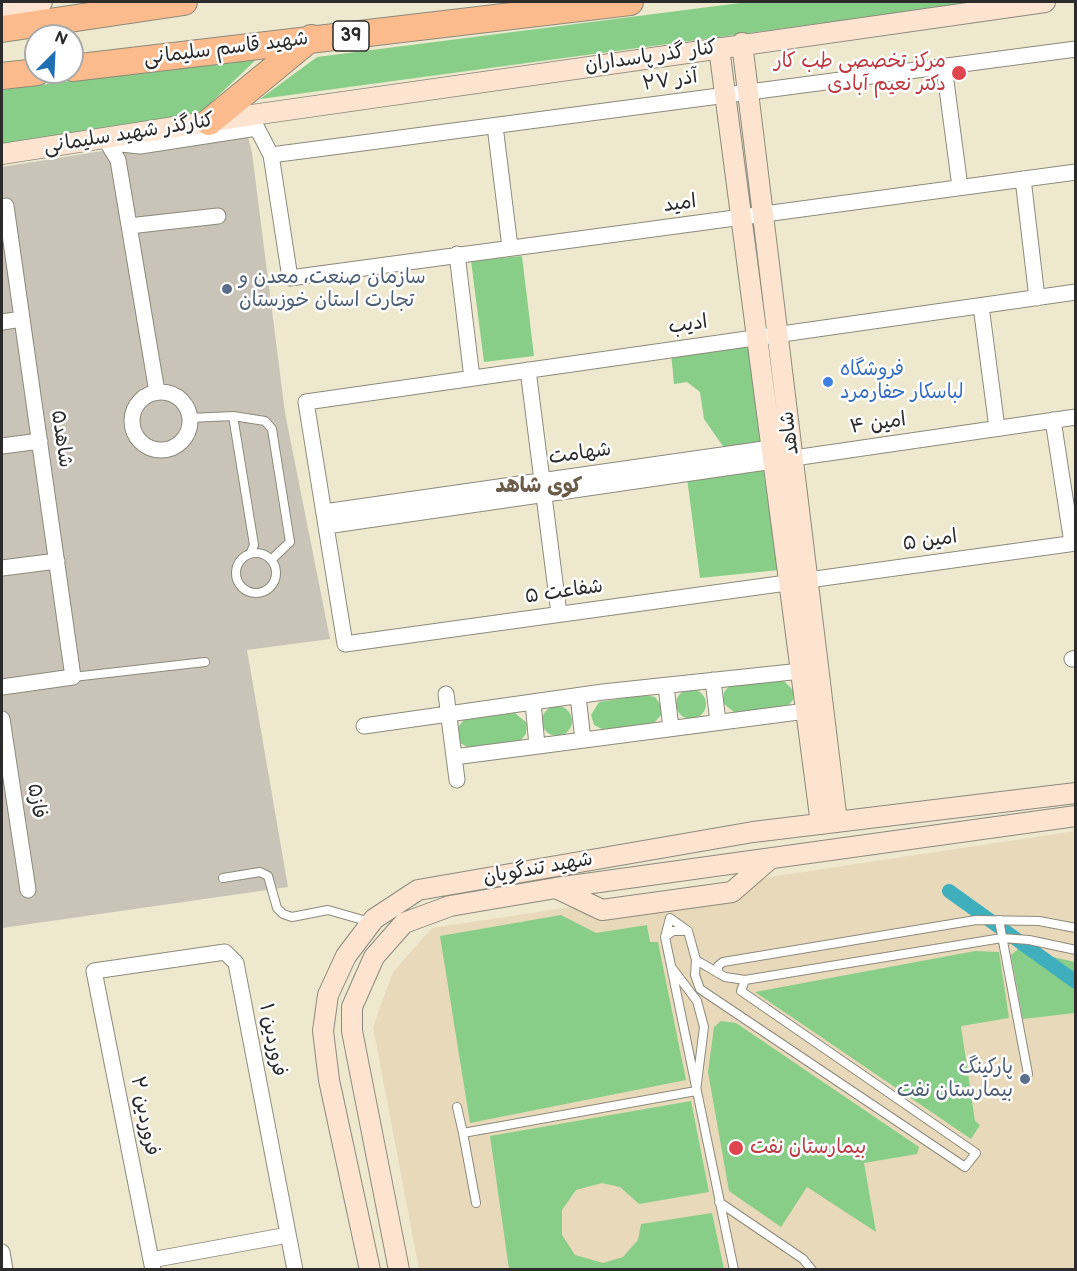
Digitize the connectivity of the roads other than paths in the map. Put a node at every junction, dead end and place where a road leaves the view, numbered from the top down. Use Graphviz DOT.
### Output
graph roads {
  1 [pos="42,2"];
  2 [pos="184,2"];
  3 [pos="630,2"];
  4 [pos="1045,2"];
  5 [pos="2,7"];
  6 [pos="2,29"];
  7 [pos="311,38"];
  8 [pos="742,43"];
  9 [pos="719,48"];
  10 [pos="1076,49"];
  11 [pos="84,66"];
  12 [pos="944,66"];
  13 [pos="24,73"];
  14 [pos="2,76"];
  15 [pos="749,92"];
  16 [pos="725,95"];
  17 [pos="257,114"];
  18 [pos="209,122"];
  19 [pos="495,126"];
  20 [pos="104,137"];
  21 [pos="2,154"];
  22 [pos="271,156"];
  23 [pos="1076,172"];
  24 [pos="1023,179"];
  25 [pos="960,187"];
  26 [pos="4,206"];
  27 [pos="763,213"];
  28 [pos="218,216"];
  29 [pos="741,217"];
  30 [pos="129,226"];
  31 [pos="510,246"];
  32 [pos="457,254"];
  33 [pos="1076,292"];
  34 [pos="1037,298"];
  35 [pos="981,306"];
  36 [pos="22,319"];
  37 [pos="2,322"];
  38 [pos="778,335"];
  39 [pos="757,336"];
  40 [pos="528,370"];
  41 [pos="472,378"];
  42 [pos="157,392"];
  43 [pos="233,417"];
  44 [pos="1076,417"];
  45 [pos="190,418"];
  46 [pos="1053,420"];
  47 [pos="998,428"];
  48 [pos="40,441"];
  49 [pos="2,446"];
  50 [pos="772,455"];
  51 [pos="793,458"];
  52 [pos="543,488"];
  53 [pos="325,519"];
  54 [pos="1074,543"];
  55 [pos="250,554"];
  56 [pos="271,560"];
  57 [pos="57,561"];
  58 [pos="2,568"];
  59 [pos="798,580"];
  60 [pos="559,614"];
  61 [pos="205,662"];
  62 [pos="801,671"];
  63 [pos="73,677"];
  64 [pos="713,680"];
  65 [pos="666,686"];
  66 [pos="2,687"];
  67 [pos="446,694"];
  68 [pos="578,696"];
  69 [pos="533,702"];
  70 [pos="806,711"];
  71 [pos="448,714"];
  72 [pos="2,719"];
  73 [pos="718,722"];
  74 [pos="364,726"];
  75 [pos="671,728"];
  76 [pos="583,740"];
  77 [pos="537,746"];
  78 [pos="454,757"];
  79 [pos="457,780"];
  80 [pos="1076,793"];
  81 [pos="1076,816"];
  82 [pos="829,823"];
  83 [pos="657,849"];
  84 [pos="771,858"];
  85 [pos="662,873"];
  86 [pos="223,878"];
  87 [pos="445,886"];
  88 [pos="556,888"];
  89 [pos="28,890"];
  90 [pos="450,906"];
  91 [pos="667,919"];
  92 [pos="999,920"];
  93 [pos="371,922"];
  94 [pos="1076,928"];
  95 [pos="688,931"];
  96 [pos="1002,938"];
  97 [pos="1076,950"];
  98 [pos="696,960"];
  99 [pos="671,967"];
  100 [pos="94,971"];
  101 [pos="718,973"];
  102 [pos="745,980"];
  103 [pos="323,1031"];
  104 [pos="352,1031"];
  105 [pos="1028,1074"];
  106 [pos="696,1090"];
  107 [pos="457,1107"];
  108 [pos="463,1133"];
  109 [pos="720,1202"];
  110 [pos="476,1203"];
  111 [pos="288,1235"];
  112 [pos="2,1252"];
  113 [pos="152,1265"];
  114 [pos="5,1269"];
  115 [pos="295,1269"];
  116 [pos="370,1269"];
  117 [pos="399,1269"];
  118 [pos="734,1269"];
  119 [pos="812,1269"];
  1 -- 5 [label="main road"];
  2 -- 6 [label="highway"];
  3 -- 7 [label="highway, شهید قاسم سلیمانی / 39"];
  4 -- 8 [label="main road, کنار گذر پاسداران"];
  7 -- 11 [label="highway, شهید قاسم سلیمانی / 39"];
  7 -- 18 [label="highway"];
  8 -- 9 [label="main road, کنار گذر پاسداران"];
  8 -- 15 [label="main road, شاهد"];
  9 -- 16 [label="main road, شاهد"];
  9 -- 17 [label="main road, کنار گذر پاسداران"];
  10 -- 12 [label="street, آذر ۲۷"];
  12 -- 15 [label="street, آذر ۲۷"];
  12 -- 25 [label="street"];
  13 -- 14 [label="highway"];
  15 -- 16 [label="street, آذر ۲۷"];
  15 -- 27 [label="main road, شاهد"];
  16 -- 19 [label="street, آذر ۲۷"];
  16 -- 29 [label="main road, شاهد"];
  17 -- 18 [label="main road, کنارگذر شهید سلیمانی"];
  18 -- 20 [label="main road, کنارگذر شهید سلیمانی"];
  19 -- 22 [label="street, آذر ۲۷"];
  19 -- 31 [label="street"];
  20 -- 21 [label="main road, کنارگذر شهید سلیمانی"];
  20 -- 22 [label="street"];
  20 -- 30 [label="street"];
  22 -- 32 [label="street, امید"];
  23 -- 24 [label="street, امید"];
  24 -- 25 [label="street, امید"];
  24 -- 34 [label="street"];
  25 -- 27 [label="street, امید"];
  26 -- 36 [label="street, شاهد۵"];
  27 -- 29 [label="street, امید"];
  27 -- 38 [label="main road, شاهد"];
  28 -- 30 [label="street"];
  29 -- 31 [label="street, امید"];
  29 -- 39 [label="main road, شاهد"];
  30 -- 42 [label="street"];
  31 -- 32 [label="street, امید"];
  32 -- 41 [label="street"];
  33 -- 34 [label="street, ادیب"];
  34 -- 35 [label="street, ادیب"];
  35 -- 38 [label="street, ادیب"];
  35 -- 47 [label="street"];
  36 -- 37 [label="street"];
  36 -- 48 [label="street, شاهد۵"];
  38 -- 39 [label="street, ادیب"];
  38 -- 51 [label="main road, شاهد"];
  39 -- 40 [label="street, ادیب"];
  39 -- 50 [label="main road, شاهد"];
  40 -- 41 [label="street, ادیب"];
  40 -- 52 [label="street"];
  41 -- 53 [label="street, ادیب"];
  42 -- 45 [label="street"];
  42 -- 45 [label="street"];
  43 -- 45 [label="lane"];
  43 -- 55 [label="lane"];
  43 -- 56 [label="lane"];
  44 -- 46 [label="street, امین ۴"];
  46 -- 47 [label="street, امین ۴"];
  46 -- 54 [label="street"];
  47 -- 51 [label="street, امین ۴"];
  48 -- 49 [label="street"];
  48 -- 57 [label="street, شاهد۵"];
  50 -- 51 [label="street"];
  50 -- 52 [label="street, شهامت"];
  50 -- 59 [label="main road, شاهد"];
  51 -- 59 [label="main road, شاهد"];
  52 -- 53 [label="street, شهامت"];
  52 -- 60 [label="street"];
  53 -- 60 [label="street, شفاعت ۵"];
  54 -- 59 [label="street, امین ۵"];
  55 -- 56 [label="lane"];
  55 -- 56 [label="lane"];
  57 -- 58 [label="street"];
  57 -- 63 [label="street, شاهد۵"];
  59 -- 60 [label="street, شفاعت ۵"];
  59 -- 62 [label="main road, شاهد"];
  59 -- 82 [label="main road, شاهد"];
  61 -- 63 [label="lane"];
  62 -- 64 [label="street"];
  62 -- 70 [label="main road, شاهد"];
  63 -- 66 [label="street"];
  64 -- 65 [label="street"];
  64 -- 73 [label="street"];
  65 -- 68 [label="street"];
  65 -- 75 [label="street"];
  67 -- 71 [label="street"];
  68 -- 69 [label="street"];
  68 -- 76 [label="street"];
  69 -- 71 [label="street"];
  69 -- 77 [label="street"];
  70 -- 73 [label="street"];
  70 -- 82 [label="main road, شاهد"];
  71 -- 74 [label="street"];
  71 -- 78 [label="street"];
  72 -- 89 [label="street, فاز۵"];
  73 -- 75 [label="street"];
  75 -- 76 [label="street"];
  76 -- 77 [label="street"];
  77 -- 78 [label="street"];
  78 -- 79 [label="street"];
  80 -- 82 [label="main road, شهید تندگویان"];
  81 -- 84 [label="main road, شهید تندگویان"];
  82 -- 83 [label="main road, شهید تندگویان"];
  83 -- 85 [label="main road"];
  83 -- 87 [label="main road, شهید تندگویان"];
  84 -- 85 [label="main road, شهید تندگویان"];
  84 -- 91 [label="main road"];
  85 -- 88 [label="main road, شهید تندگویان"];
  85 -- 91 [label="main road"];
  86 -- 93 [label="lane"];
  87 -- 90 [label="main road"];
  87 -- 93 [label="main road, شهید تندگویان"];
  88 -- 90 [label="main road, شهید تندگویان"];
  88 -- 91 [label="main road"];
  90 -- 104 [label="main road, شهید تندگویان"];
  91 -- 95 [label="lane"];
  91 -- 95 [label="lane"];
  91 -- 99 [label="lane"];
  92 -- 94 [label="lane"];
  92 -- 96 [label="lane"];
  92 -- 101 [label="lane"];
  93 -- 103 [label="main road, شهید تندگویان"];
  95 -- 98 [label="lane"];
  96 -- 97 [label="lane"];
  96 -- 102 [label="lane"];
  96 -- 105 [label="lane"];
  98 -- 101 [label="lane"];
  98 -- 102 [label="lane"];
  99 -- 106 [label="lane"];
  99 -- 106 [label="lane"];
  100 -- 111 [label="street, فروردین ۱"];
  100 -- 113 [label="street, فروردین ۲"];
  101 -- 102 [label="lane"];
  103 -- 104 [label="main road"];
  103 -- 116 [label="main road, شهید تندگویان"];
  104 -- 117 [label="main road, شهید تندگویان"];
  106 -- 108 [label="lane"];
  106 -- 109 [label="lane"];
  107 -- 108 [label="lane"];
  108 -- 110 [label="lane"];
  109 -- 118 [label="lane"];
  109 -- 119 [label="lane"];
  111 -- 113 [label="street"];
  111 -- 115 [label="street, فروردین ۱"];
  112 -- 114 [label="street"];
}
